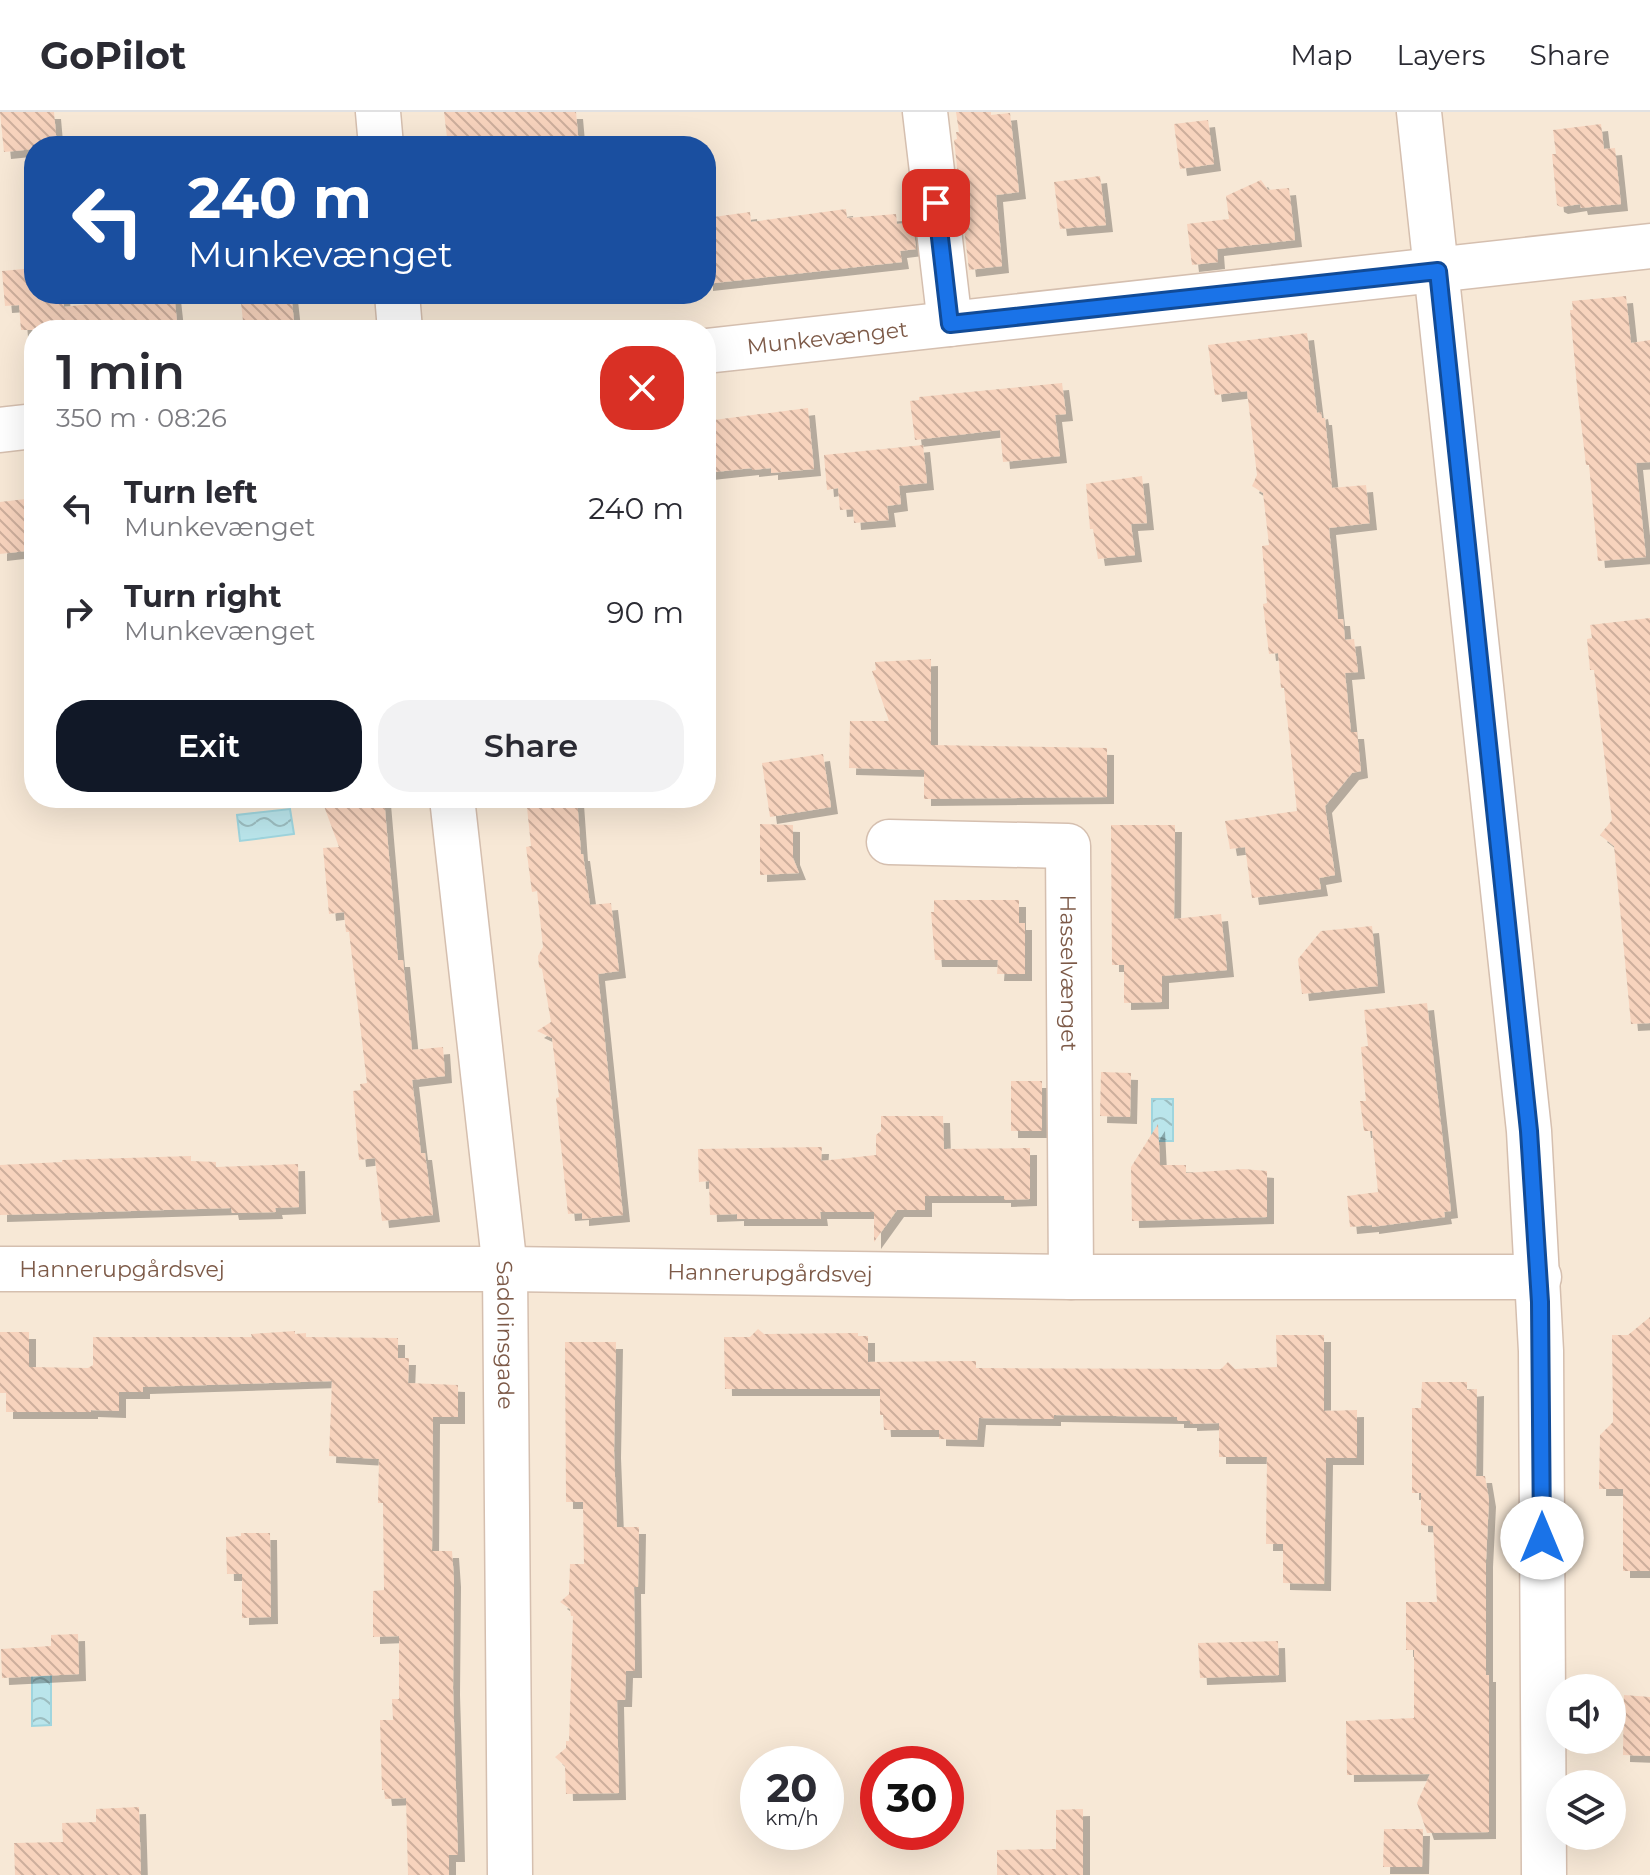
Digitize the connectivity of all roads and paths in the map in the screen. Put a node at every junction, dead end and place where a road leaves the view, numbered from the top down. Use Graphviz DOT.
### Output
graph roads {
  1 [pos="378,112"];
  2 [pos="925,112"];
  3 [pos="1419,112"];
  4 [pos="380,136"];
  5 [pos="1650,246"];
  6 [pos="1438,271"];
  7 [pos="950,324"];
  8 [pos="716,350"];
  9 [pos="24,427"];
  10 [pos="0,430"];
  11 [pos="453,808"];
  12 [pos="889,842"];
  13 [pos="0,1269"];
  14 [pos="505,1269"];
  15 [pos="1071,1277"];
  16 [pos="1539,1277"];
  17 [pos="510,1875"];
  18 [pos="1544,1875"];
  1 -- 4 [label="street"];
  2 -- 7 [label="street"];
  3 -- 6 [label="street"];
  5 -- 6 [label="street, Munkevænget"];
  6 -- 7 [label="street, Munkevænget"];
  6 -- 16 [label="street"];
  7 -- 8 [label="street, Munkevænget"];
  9 -- 10 [label="street"];
  11 -- 14 [label="street, Sadolinsgade"];
  12 -- 15 [label="street, Hasselvænget"];
  13 -- 14 [label="street, Hannerupgårdsvej"];
  14 -- 15 [label="street, Hannerupgårdsvej"];
  14 -- 17 [label="street, Sadolinsgade"];
  15 -- 16 [label="street, Hannerupgårdsvej"];
  16 -- 18 [label="street"];
}
